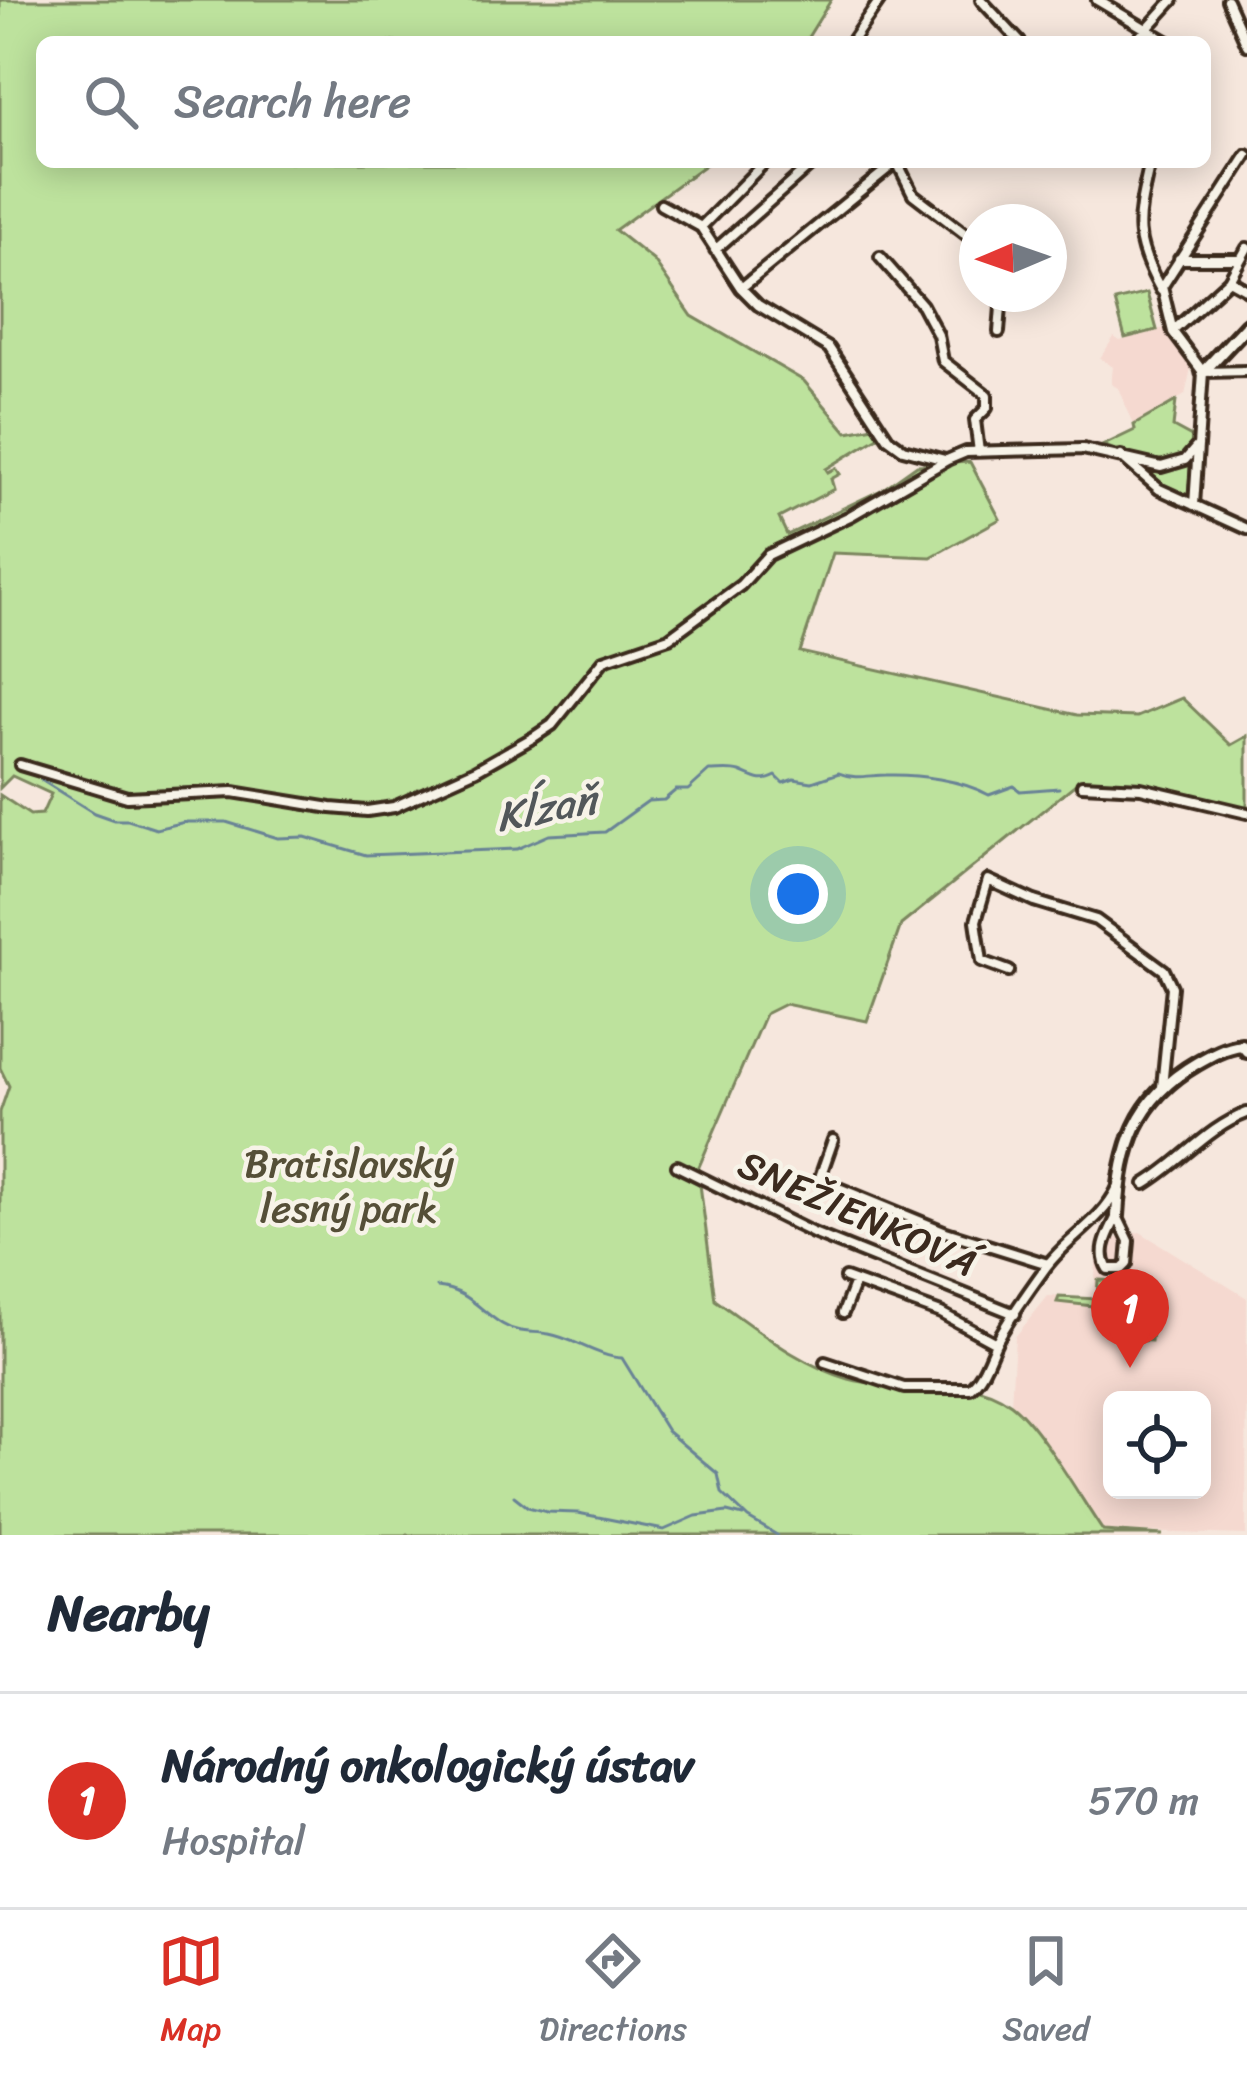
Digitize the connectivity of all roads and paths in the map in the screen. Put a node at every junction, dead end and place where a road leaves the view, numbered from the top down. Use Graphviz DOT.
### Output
graph roads {
  1 [pos="880,0"];
  2 [pos="980,0"];
  3 [pos="1097,0"];
  4 [pos="1173,0"];
  5 [pos="1226,0"];
  6 [pos="1146,30"];
  7 [pos="854,36"];
  8 [pos="1014,36"];
  9 [pos="1140,36"];
  10 [pos="1157,36"];
  11 [pos="1247,45"];
  12 [pos="1247,155"];
  13 [pos="760,168"];
  14 [pos="807,168"];
  15 [pos="890,168"];
  16 [pos="900,168"];
  17 [pos="1149,168"];
  18 [pos="661,206"];
  19 [pos="701,227"];
  20 [pos="959,229"];
  21 [pos="1247,248"];
  22 [pos="715,250"];
  23 [pos="880,256"];
  24 [pos="1179,259"];
  25 [pos="1240,259"];
  26 [pos="1146,263"];
  27 [pos="1132,265"];
  28 [pos="1229,280"];
  29 [pos="741,287"];
  30 [pos="1247,290"];
  31 [pos="1162,292"];
  32 [pos="1001,312"];
  33 [pos="1247,325"];
  34 [pos="999,332"];
  35 [pos="1173,332"];
  36 [pos="1247,371"];
  37 [pos="1204,372"];
  38 [pos="1198,445"];
  39 [pos="980,452"];
  40 [pos="1120,455"];
  41 [pos="946,460"];
  42 [pos="1194,505"];
  43 [pos="1247,529"];
  44 [pos="20,765"];
  45 [pos="1082,785"];
  46 [pos="1247,813"];
  47 [pos="1009,971"];
  48 [pos="1247,1051"];
  49 [pos="1162,1087"];
  50 [pos="1247,1113"];
  51 [pos="832,1140"];
  52 [pos="677,1166"];
  53 [pos="1145,1184"];
  54 [pos="1119,1185"];
  55 [pos="1117,1216"];
  56 [pos="1048,1264"];
  57 [pos="844,1313"];
  58 [pos="1015,1313"];
  59 [pos="996,1343"];
  60 [pos="825,1362"];
  1 -- 7 [label="street"];
  2 -- 8 [label="street"];
  3 -- 6 [label="street"];
  4 -- 6 [label="street"];
  5 -- 11 [label="street"];
  6 -- 9 [label="street"];
  6 -- 10 [label="street"];
  12 -- 24 [label="street"];
  13 -- 19 [label="street"];
  14 -- 22 [label="street"];
  15 -- 29 [label="street"];
  16 -- 20 [label="street"];
  17 -- 26 [label="street"];
  18 -- 19 [label="street"];
  19 -- 22 [label="street"];
  21 -- 25 [label="street"];
  22 -- 29 [label="street"];
  23 -- 39 [label="street"];
  24 -- 25 [label="street"];
  24 -- 31 [label="street"];
  25 -- 28 [label="street"];
  26 -- 27 [label="street"];
  26 -- 31 [label="street"];
  28 -- 30 [label="street"];
  28 -- 35 [label="street"];
  29 -- 41 [label="street"];
  31 -- 35 [label="street"];
  32 -- 34 [label="street"];
  33 -- 37 [label="street"];
  35 -- 37 [label="street"];
  36 -- 37 [label="street"];
  37 -- 38 [label="street"];
  38 -- 40 [label="street"];
  38 -- 42 [label="street"];
  39 -- 40 [label="street"];
  39 -- 41 [label="street"];
  40 -- 42 [label="street"];
  41 -- 44 [label="street"];
  42 -- 43 [label="street"];
  45 -- 46 [label="street"];
  47 -- 49 [label="street"];
  48 -- 49 [label="street"];
  49 -- 54 [label="street"];
  50 -- 53 [label="street"];
  51 -- 56 [label="street"];
  52 -- 58 [label="street, SNEŽIENKOVÁ"];
  54 -- 55 [label="street"];
  54 -- 56 [label="street"];
  55 -- 55 [label="street"];
  56 -- 58 [label="street"];
  57 -- 59 [label="street"];
  58 -- 59 [label="street"];
  59 -- 60 [label="street"];
}
